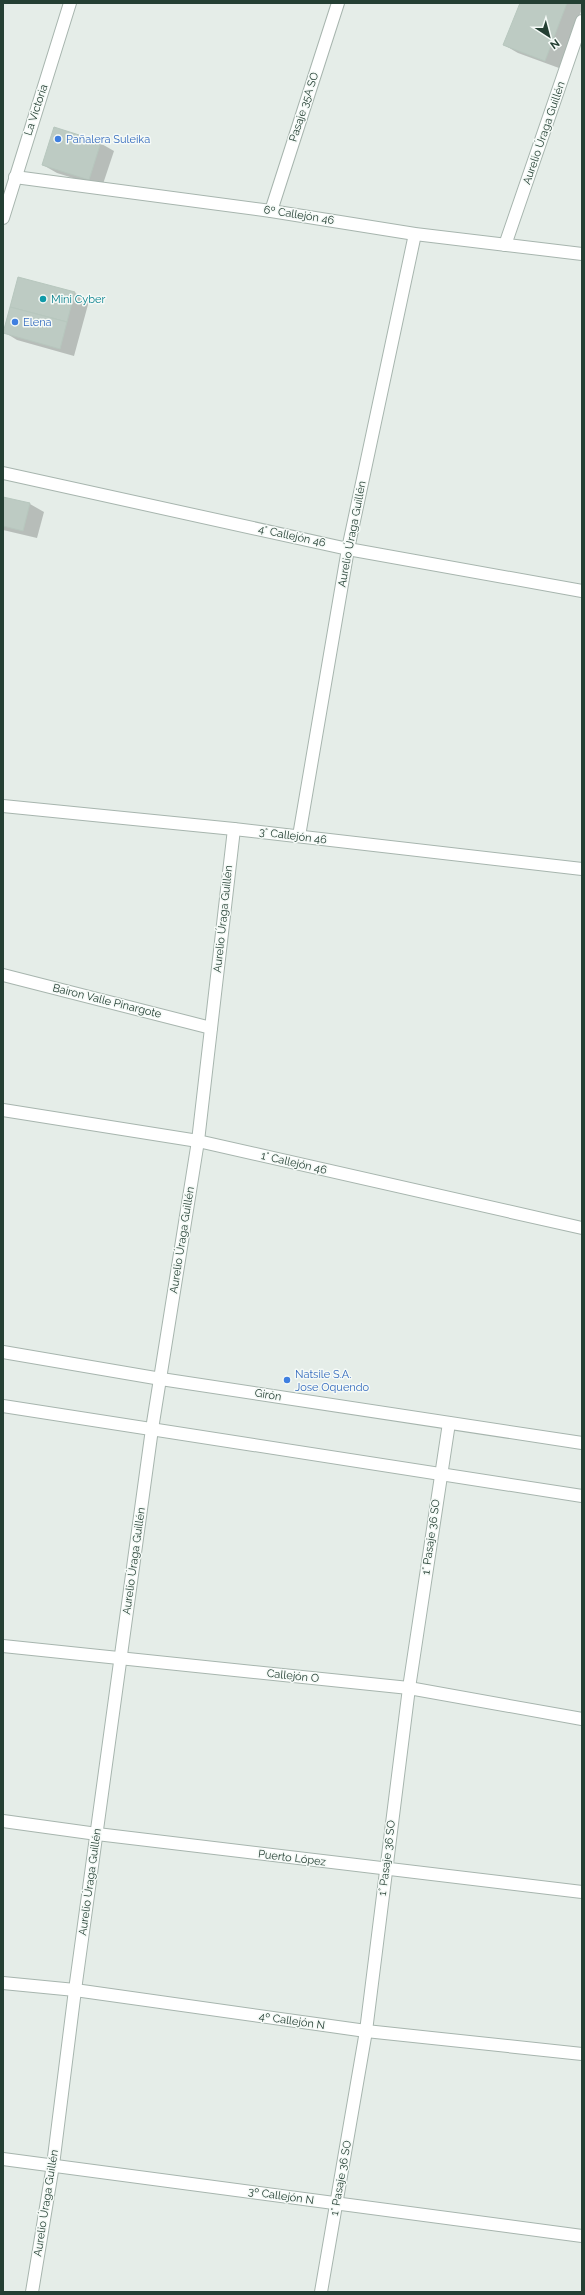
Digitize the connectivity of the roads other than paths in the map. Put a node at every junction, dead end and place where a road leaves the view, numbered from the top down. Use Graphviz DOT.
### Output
graph roads {
  1 [pos="70,3"];
  2 [pos="338,3"];
  3 [pos="582,21"];
  4 [pos="15,177"];
  5 [pos="271,211"];
  6 [pos="3,218"];
  7 [pos="415,234"];
  8 [pos="505,246"];
  9 [pos="582,254"];
  10 [pos="3,473"];
  11 [pos="348,549"];
  12 [pos="582,591"];
  13 [pos="3,806"];
  14 [pos="234,829"];
  15 [pos="299,836"];
  16 [pos="582,869"];
  17 [pos="3,975"];
  18 [pos="211,1028"];
  19 [pos="3,1110"];
  20 [pos="198,1141"];
  21 [pos="582,1228"];
  22 [pos="3,1352"];
  23 [pos="161,1379"];
  24 [pos="3,1406"];
  25 [pos="449,1423"];
  26 [pos="152,1429"];
  27 [pos="582,1443"];
  28 [pos="439,1475"];
  29 [pos="582,1496"];
  30 [pos="3,1646"];
  31 [pos="122,1659"];
  32 [pos="409,1688"];
  33 [pos="582,1719"];
  34 [pos="3,1821"];
  35 [pos="97,1834"];
  36 [pos="386,1869"];
  37 [pos="582,1892"];
  38 [pos="3,1983"];
  39 [pos="75,1990"];
  40 [pos="366,2032"];
  41 [pos="582,2054"];
  42 [pos="3,2159"];
  43 [pos="53,2166"];
  44 [pos="336,2204"];
  45 [pos="582,2236"];
  46 [pos="32,2292"];
  47 [pos="321,2292"];
  1 -- 4 [label="street, La Victoria"];
  2 -- 5 [label="street, Pasaje 35A SO"];
  3 -- 8 [label="street, Aurelio Úraga Guillén"];
  4 -- 5 [label="street, 6º Callejón 46"];
  4 -- 6 [label="street, La Victoria"];
  5 -- 7 [label="street, 6º Callejón 46"];
  7 -- 8 [label="street, 6º Callejón 46"];
  7 -- 11 [label="street, Aurelio Úraga Guillén"];
  8 -- 9 [label="street, 6º Callejón 46"];
  10 -- 11 [label="street, 4° Callejón 46"];
  11 -- 12 [label="street, 4° Callejón 46"];
  11 -- 15 [label="street, Aurelio Úraga Guillén"];
  13 -- 14 [label="street, 3° Callejón 46"];
  14 -- 15 [label="street, 3° Callejón 46"];
  14 -- 18 [label="street, Aurelio Úraga Guillén"];
  15 -- 16 [label="street, 3° Callejón 46"];
  17 -- 18 [label="street, Bairon Valle Pinargote"];
  18 -- 20 [label="street, Aurelio Úraga Guillén"];
  19 -- 20 [label="street, 1° Callejón 46"];
  20 -- 21 [label="street, 1° Callejón 46"];
  20 -- 23 [label="street, Aurelio Úraga Guillén"];
  22 -- 23 [label="street, Girón"];
  23 -- 25 [label="street, Girón"];
  23 -- 26 [label="street, Aurelio Úraga Guillén"];
  24 -- 26 [label="street"];
  25 -- 27 [label="street, Girón"];
  25 -- 28 [label="street, 1° Pasaje 36 SO"];
  26 -- 28 [label="street"];
  26 -- 31 [label="street, Aurelio Úraga Guillén"];
  28 -- 29 [label="street"];
  28 -- 32 [label="street, 1° Pasaje 36 SO"];
  30 -- 31 [label="street, Callejón O"];
  31 -- 32 [label="street, Callejón O"];
  31 -- 35 [label="street, Aurelio Úraga Guillén"];
  32 -- 33 [label="street, Callejón O"];
  32 -- 36 [label="street, 1° Pasaje 36 SO"];
  34 -- 35 [label="street, Puerto López"];
  35 -- 36 [label="street, Puerto López"];
  35 -- 39 [label="street, Aurelio Úraga Guillén"];
  36 -- 37 [label="street, Puerto López"];
  36 -- 40 [label="street, 1° Pasaje 36 SO"];
  38 -- 39 [label="street, 4º Callejón N"];
  39 -- 40 [label="street, 4º Callejón N"];
  39 -- 43 [label="street, Aurelio Úraga Guillén"];
  40 -- 41 [label="street, 4º Callejón N"];
  40 -- 44 [label="street, 1° Pasaje 36 SO"];
  42 -- 43 [label="street, 3º Callejón N"];
  43 -- 44 [label="street, 3º Callejón N"];
  43 -- 46 [label="street, Aurelio Úraga Guillén"];
  44 -- 45 [label="street, 3º Callejón N"];
  44 -- 47 [label="street, 1° Pasaje 36 SO"];
}
